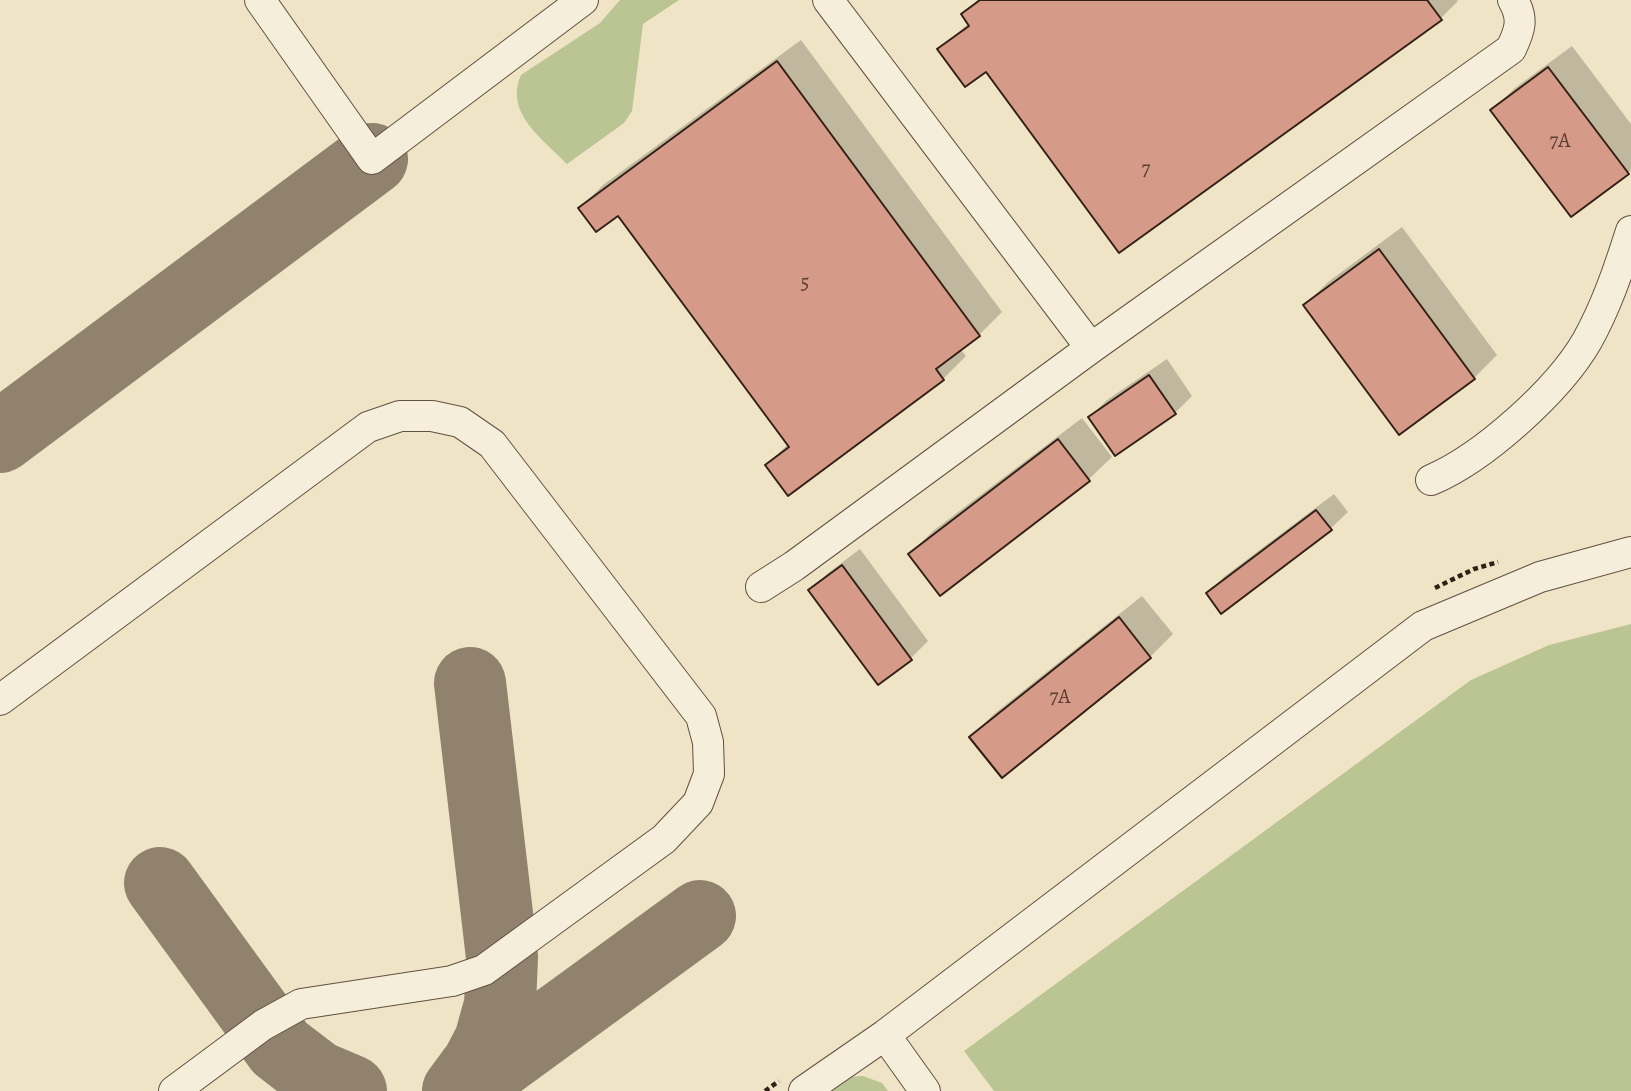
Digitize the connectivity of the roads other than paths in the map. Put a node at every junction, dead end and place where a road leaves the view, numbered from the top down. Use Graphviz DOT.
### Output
graph roads {
  1 [pos="260,0"];
  2 [pos="583,0"];
  3 [pos="828,0"];
  4 [pos="1513,0"];
  5 [pos="1631,231"];
  6 [pos="1091,348"];
  7 [pos="1431,480"];
  8 [pos="1631,552"];
  9 [pos="761,587"];
  10 [pos="0,700"];
  11 [pos="886,1035"];
  12 [pos="174,1091"];
  13 [pos="804,1091"];
  14 [pos="925,1091"];
  1 -- 2 [label="street"];
  3 -- 6 [label="street"];
  4 -- 6 [label="street"];
  5 -- 7 [label="street"];
  6 -- 9 [label="street"];
  8 -- 11 [label="street"];
  10 -- 12 [label="street"];
  11 -- 13 [label="street"];
  11 -- 14 [label="street"];
}
